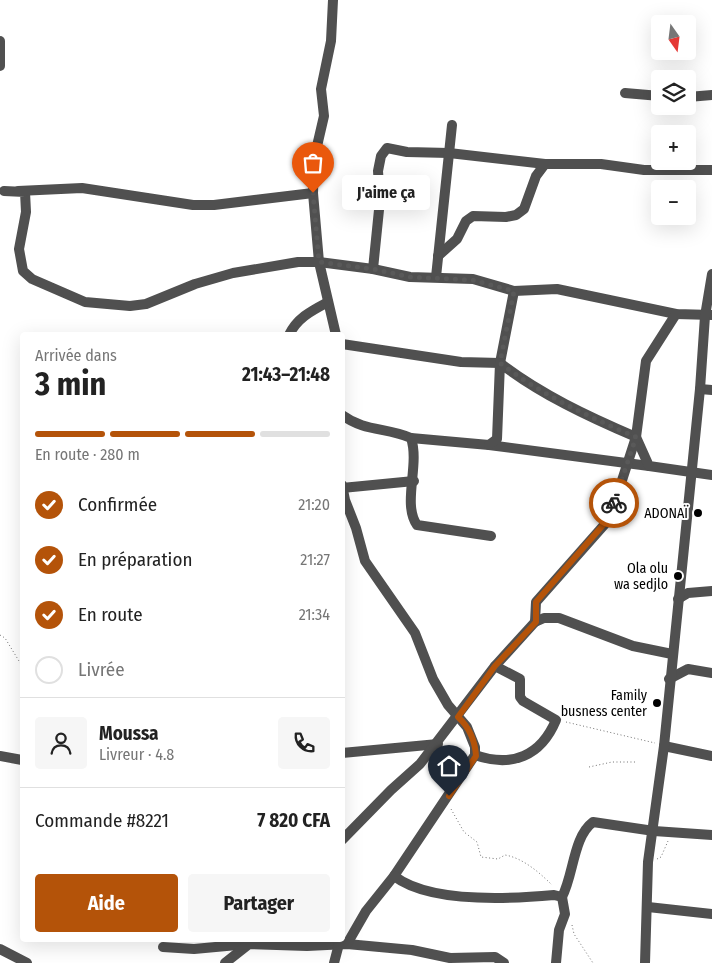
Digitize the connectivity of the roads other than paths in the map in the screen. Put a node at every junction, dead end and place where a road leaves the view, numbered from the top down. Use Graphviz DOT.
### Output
graph roads {
  1 [pos="333,0"];
  2 [pos="0,41"];
  3 [pos="0,66"];
  4 [pos="625,93"];
  5 [pos="651,95"];
  6 [pos="712,95"];
  7 [pos="696,97"];
  8 [pos="452,125"];
  9 [pos="449,153"];
  10 [pos="545,164"];
  11 [pos="712,170"];
  12 [pos="2,191"];
  13 [pos="313,193"];
  14 [pos="438,256"];
  15 [pos="319,262"];
  16 [pos="373,269"];
  17 [pos="712,274"];
  18 [pos="436,277"];
  19 [pos="514,291"];
  20 [pos="328,302"];
  21 [pos="676,314"];
  22 [pos="708,315"];
  23 [pos="290,332"];
  24 [pos="335,332"];
  25 [pos="345,344"];
  26 [pos="500,363"];
  27 [pos="700,389"];
  28 [pos="712,390"];
  29 [pos="345,418"];
  30 [pos="636,437"];
  31 [pos="411,438"];
  32 [pos="489,445"];
  33 [pos="626,464"];
  34 [pos="649,466"];
  35 [pos="691,471"];
  36 [pos="712,475"];
  37 [pos="414,481"];
  38 [pos="345,487"];
  39 [pos="345,494"];
  40 [pos="491,536"];
  41 [pos="712,591"];
  42 [pos="678,599"];
  43 [pos="536,622"];
  44 [pos="671,658"];
  45 [pos="495,666"];
  46 [pos="688,669"];
  47 [pos="712,674"];
  48 [pos="669,679"];
  49 [pos="458,717"];
  50 [pos="438,744"];
  51 [pos="664,746"];
  52 [pos="345,753"];
  53 [pos="0,756"];
  54 [pos="476,756"];
  55 [pos="712,756"];
  56 [pos="20,760"];
  57 [pos="654,831"];
  58 [pos="712,835"];
  59 [pos="345,837"];
  60 [pos="394,876"];
  61 [pos="564,894"];
  62 [pos="648,908"];
  63 [pos="712,914"];
  64 [pos="345,941"];
  65 [pos="251,942"];
  66 [pos="343,944"];
  67 [pos="163,947"];
  68 [pos="0,949"];
  69 [pos="450,960"];
  70 [pos="26,963"];
  71 [pos="225,963"];
  72 [pos="334,963"];
  73 [pos="504,963"];
  74 [pos="556,963"];
  75 [pos="645,963"];
  1 -- 13 [label="street"];
  2 -- 3 [label="street"];
  4 -- 5 [label="street"];
  6 -- 7 [label="street"];
  8 -- 9 [label="street"];
  9 -- 10 [label="street"];
  9 -- 14 [label="street"];
  9 -- 16 [label="street"];
  10 -- 11 [label="street"];
  10 -- 14 [label="street"];
  12 -- 13 [label="street"];
  12 -- 15 [label="street"];
  13 -- 15 [label="street"];
  14 -- 18 [label="street"];
  15 -- 16 [label="street"];
  15 -- 20 [label="street"];
  16 -- 18 [label="street"];
  17 -- 22 [label="street"];
  18 -- 19 [label="street"];
  19 -- 21 [label="street"];
  19 -- 26 [label="street"];
  20 -- 23 [label="street"];
  20 -- 24 [label="street"];
  21 -- 22 [label="street"];
  21 -- 30 [label="street"];
  22 -- 27 [label="street"];
  25 -- 26 [label="street"];
  26 -- 30 [label="street"];
  26 -- 32 [label="street"];
  27 -- 28 [label="street"];
  27 -- 35 [label="street"];
  29 -- 31 [label="street"];
  30 -- 33 [label="street"];
  30 -- 34 [label="street"];
  31 -- 32 [label="street"];
  31 -- 37 [label="street"];
  32 -- 33 [label="street"];
  33 -- 34 [label="street"];
  33 -- 43 [label="street"];
  34 -- 35 [label="street"];
  35 -- 36 [label="street"];
  35 -- 42 [label="street"];
  37 -- 38 [label="street"];
  37 -- 40 [label="street"];
  39 -- 49 [label="street"];
  41 -- 42 [label="street"];
  42 -- 44 [label="street"];
  43 -- 44 [label="street"];
  43 -- 45 [label="street"];
  44 -- 46 [label="street"];
  44 -- 48 [label="street"];
  45 -- 49 [label="street"];
  45 -- 54 [label="street"];
  46 -- 47 [label="street"];
  46 -- 48 [label="street"];
  48 -- 51 [label="street"];
  49 -- 50 [label="street"];
  49 -- 54 [label="street"];
  50 -- 52 [label="street"];
  50 -- 59 [label="street"];
  51 -- 55 [label="street"];
  51 -- 57 [label="street"];
  53 -- 56 [label="street"];
  54 -- 60 [label="street"];
  57 -- 58 [label="street"];
  57 -- 61 [label="street"];
  57 -- 62 [label="street"];
  60 -- 61 [label="street"];
  60 -- 64 [label="street"];
  61 -- 74 [label="street"];
  62 -- 63 [label="street"];
  62 -- 75 [label="street"];
  65 -- 66 [label="street"];
  65 -- 67 [label="street"];
  65 -- 71 [label="street"];
  66 -- 69 [label="street"];
  66 -- 72 [label="street"];
  68 -- 70 [label="street"];
  69 -- 73 [label="street"];
}
